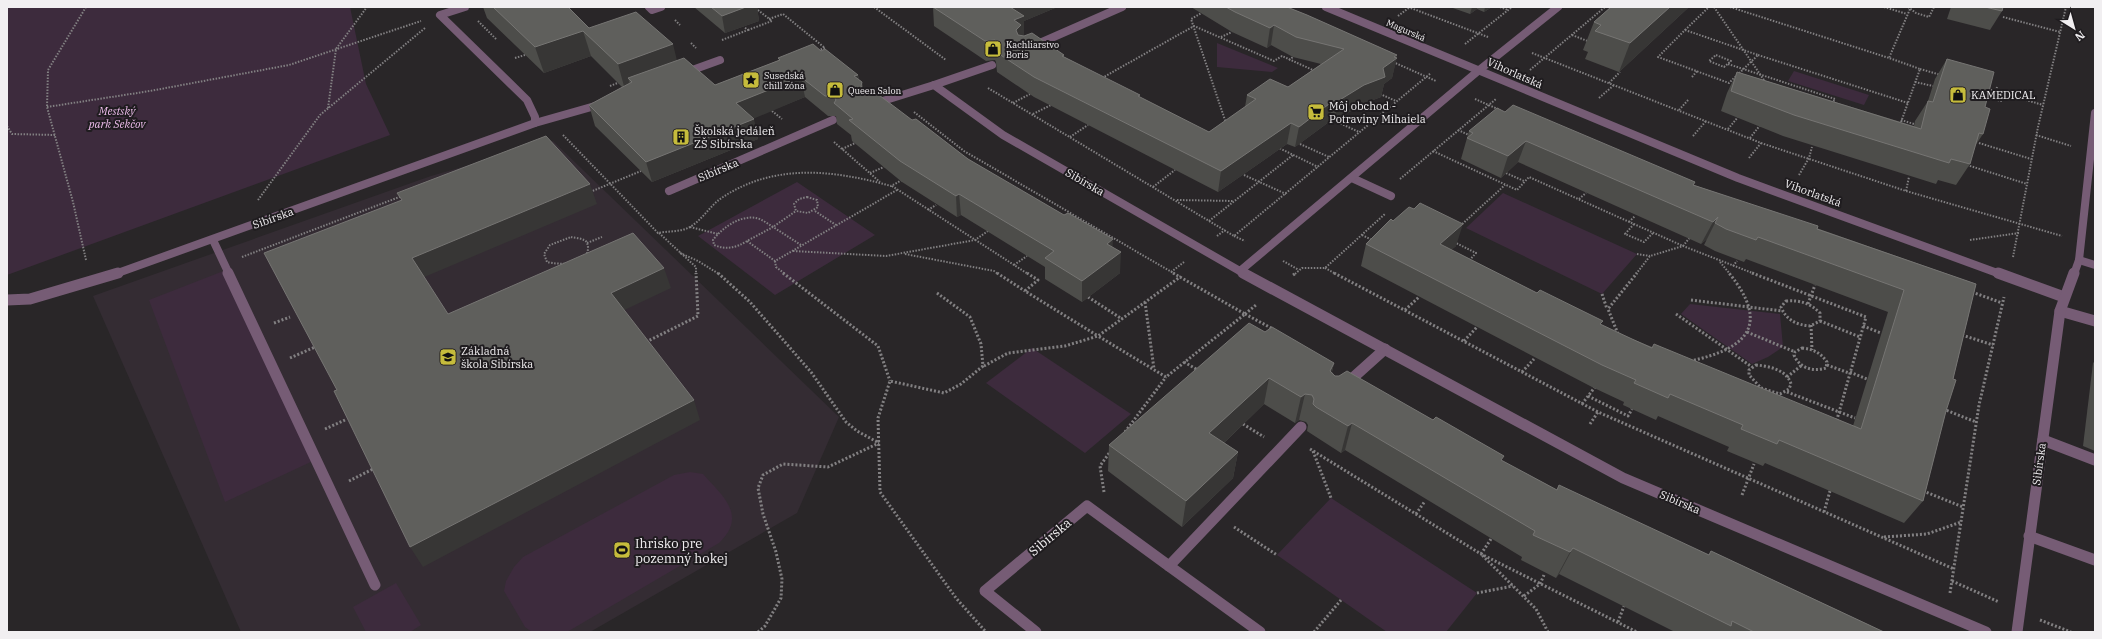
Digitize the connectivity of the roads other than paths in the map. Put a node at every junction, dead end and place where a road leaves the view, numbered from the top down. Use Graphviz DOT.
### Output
graph roads {
  1 [pos="465,7"];
  2 [pos="649,7"];
  3 [pos="661,7"];
  4 [pos="1122,7"];
  5 [pos="1326,7"];
  6 [pos="1558,7"];
  7 [pos="1022,51"];
  8 [pos="716,61"];
  9 [pos="992,64"];
  10 [pos="1478,71"];
  11 [pos="677,76"];
  12 [pos="934,85"];
  13 [pos="610,101"];
  14 [pos="869,105"];
  15 [pos="2095,113"];
  16 [pos="833,120"];
  17 [pos="535,123"];
  18 [pos="1352,178"];
  19 [pos="668,191"];
  20 [pos="1391,196"];
  21 [pos="213,240"];
  22 [pos="2079,260"];
  23 [pos="2095,265"];
  24 [pos="1240,272"];
  25 [pos="2064,296"];
  26 [pos="7,300"];
  27 [pos="2060,311"];
  28 [pos="2095,321"];
  29 [pos="1386,349"];
  30 [pos="1337,392"];
  31 [pos="1301,427"];
  32 [pos="2043,440"];
  33 [pos="2095,460"];
  34 [pos="2029,536"];
  35 [pos="2095,560"];
  36 [pos="1169,566"];
  37 [pos="375,585"];
  38 [pos="1036,632"];
  39 [pos="1260,632"];
  40 [pos="1986,632"];
  41 [pos="2017,632"];
  1 -- 17 [label="street"];
  2 -- 3 [label="street"];
  4 -- 7 [label="street"];
  5 -- 10 [label="street, Magurská"];
  6 -- 10 [label="street, Vihorlatská"];
  8 -- 11 [label="street"];
  9 -- 12 [label="street"];
  10 -- 18 [label="street"];
  10 -- 25 [label="street, Vihorlatská"];
  12 -- 14 [label="street"];
  12 -- 24 [label="street, Sibírska"];
  13 -- 17 [label="street, Sibírska"];
  15 -- 22 [label="street"];
  16 -- 19 [label="street, Sibírska"];
  17 -- 21 [label="street, Sibírska"];
  18 -- 20 [label="street"];
  18 -- 24 [label="street"];
  21 -- 26 [label="street, Sibírska"];
  21 -- 37 [label="street"];
  22 -- 23 [label="street"];
  22 -- 25 [label="street"];
  24 -- 29 [label="street, Sibírska"];
  25 -- 27 [label="street, Sibírska"];
  27 -- 28 [label="street"];
  27 -- 32 [label="street, Sibírska"];
  29 -- 30 [label="street"];
  29 -- 40 [label="street, Sibírska"];
  31 -- 36 [label="street"];
  32 -- 33 [label="street"];
  32 -- 34 [label="street, Sibírska"];
  34 -- 35 [label="street"];
  34 -- 41 [label="street, Sibírska"];
  36 -- 38 [label="street, Sibírska"];
  36 -- 39 [label="street, Sibírska"];
}
